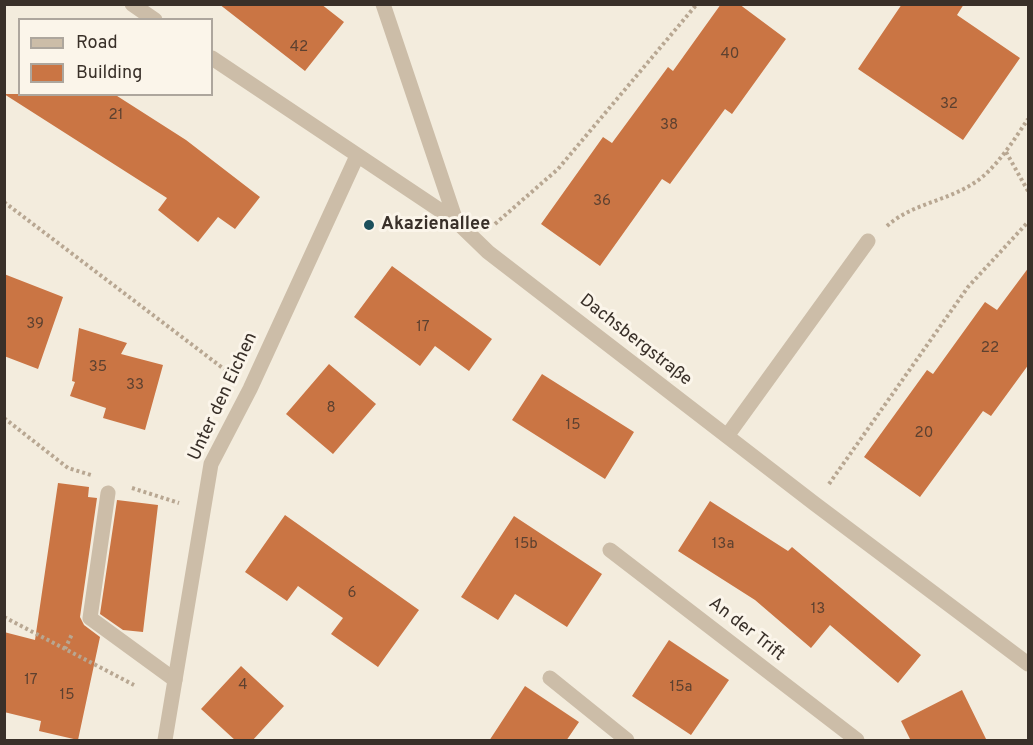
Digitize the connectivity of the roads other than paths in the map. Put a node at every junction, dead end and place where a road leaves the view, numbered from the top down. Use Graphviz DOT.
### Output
graph roads {
  1 [pos="132,4"];
  2 [pos="383,4"];
  3 [pos="152,18"];
  4 [pos="213,59"];
  5 [pos="357,156"];
  6 [pos="456,221"];
  7 [pos="868,241"];
  8 [pos="727,436"];
  9 [pos="108,493"];
  10 [pos="610,550"];
  11 [pos="1029,664"];
  12 [pos="550,678"];
  13 [pos="175,680"];
  14 [pos="165,741"];
  15 [pos="627,741"];
  16 [pos="857,741"];
  1 -- 3 [label="street"];
  2 -- 6 [label="street"];
  4 -- 5 [label="street, Dachsbergstraße"];
  5 -- 6 [label="street, Dachsbergstraße"];
  5 -- 13 [label="street, Unter den Eichen"];
  6 -- 8 [label="street, Dachsbergstraße"];
  7 -- 8 [label="street"];
  8 -- 11 [label="street, Dachsbergstraße"];
  9 -- 13 [label="street"];
  10 -- 16 [label="street, An der Trift"];
  12 -- 15 [label="street"];
  13 -- 14 [label="street, Unter den Eichen"];
}
